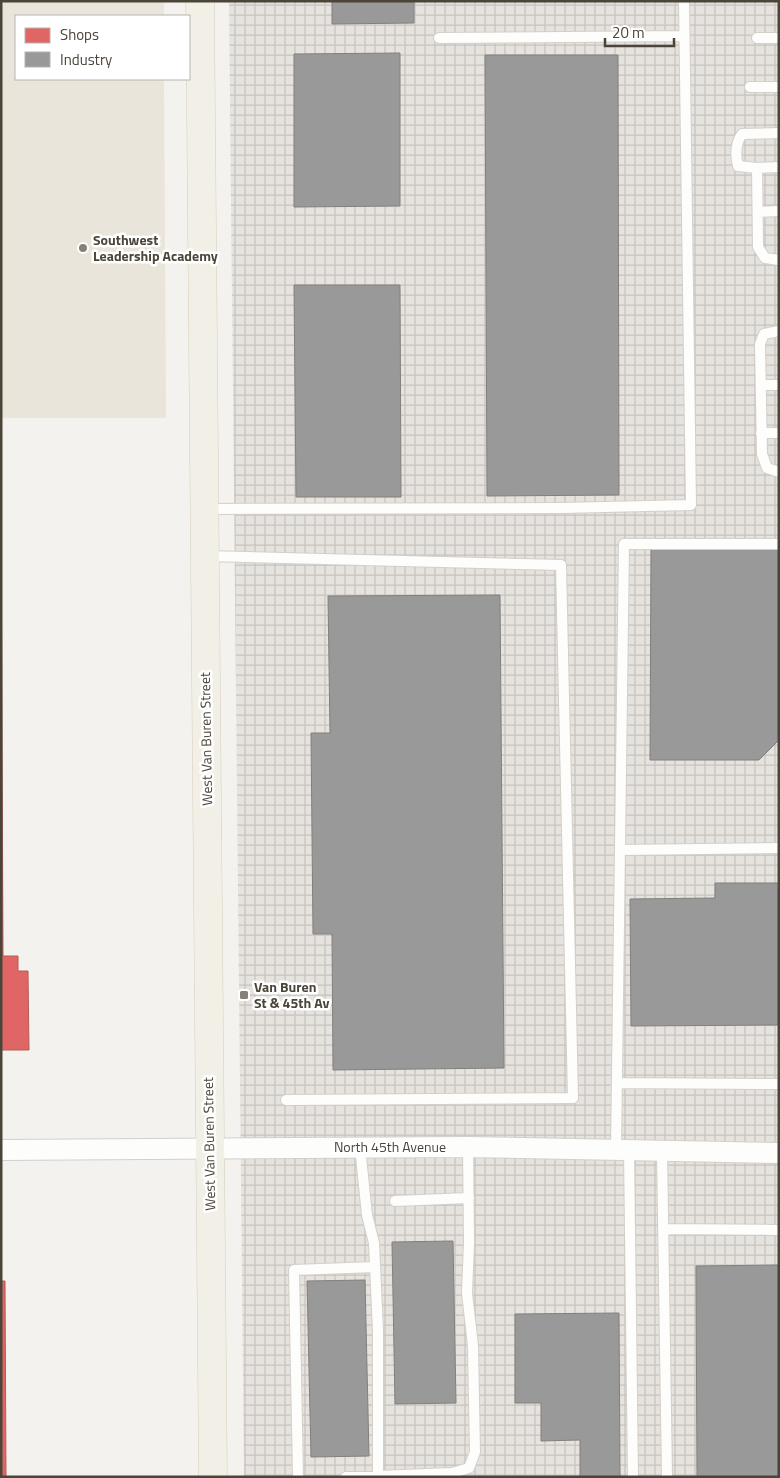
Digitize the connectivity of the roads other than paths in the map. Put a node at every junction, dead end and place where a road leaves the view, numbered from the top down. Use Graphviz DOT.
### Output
graph roads {
  1 [pos="200,1"];
  2 [pos="684,1"];
  3 [pos="684,36"];
  4 [pos="439,38"];
  5 [pos="757,38"];
  6 [pos="779,38"];
  7 [pos="750,87"];
  8 [pos="779,87"];
  9 [pos="779,133"];
  10 [pos="758,168"];
  11 [pos="779,168"];
  12 [pos="758,212"];
  13 [pos="779,212"];
  14 [pos="779,260"];
  15 [pos="779,331"];
  16 [pos="779,384"];
  17 [pos="761,385"];
  18 [pos="761,432"];
  19 [pos="779,433"];
  20 [pos="779,472"];
  21 [pos="204,509"];
  22 [pos="779,544"];
  23 [pos="204,556"];
  24 [pos="779,848"];
  25 [pos="620,850"];
  26 [pos="617,1083"];
  27 [pos="779,1084"];
  28 [pos="286,1100"];
  29 [pos="360,1147"];
  30 [pos="468,1147"];
  31 [pos="209,1148"];
  32 [pos="1,1150"];
  33 [pos="623,1150"];
  34 [pos="662,1150"];
  35 [pos="779,1153"];
  36 [pos="469,1198"];
  37 [pos="395,1201"];
  38 [pos="663,1229"];
  39 [pos="779,1230"];
  40 [pos="375,1267"];
  41 [pos="469,1472"];
  42 [pos="378,1476"];
  43 [pos="213,1477"];
  44 [pos="298,1477"];
  45 [pos="346,1477"];
  46 [pos="633,1477"];
  47 [pos="667,1477"];
  1 -- 21 [label="main road, West Van Buren Street"];
  2 -- 3 [label="lane"];
  3 -- 4 [label="lane"];
  3 -- 21 [label="lane"];
  5 -- 6 [label="lane"];
  7 -- 8 [label="lane"];
  9 -- 10 [label="lane"];
  10 -- 11 [label="lane"];
  10 -- 12 [label="lane"];
  12 -- 13 [label="lane"];
  12 -- 14 [label="lane"];
  15 -- 17 [label="lane"];
  16 -- 17 [label="lane"];
  17 -- 18 [label="lane"];
  18 -- 19 [label="lane"];
  18 -- 20 [label="lane"];
  21 -- 23 [label="main road, West Van Buren Street"];
  22 -- 25 [label="lane"];
  23 -- 28 [label="lane"];
  23 -- 31 [label="main road, West Van Buren Street"];
  24 -- 25 [label="lane"];
  25 -- 26 [label="lane"];
  26 -- 27 [label="lane"];
  26 -- 33 [label="lane"];
  29 -- 30 [label="street, North 45th Avenue"];
  29 -- 31 [label="street, North 45th Avenue"];
  29 -- 40 [label="lane"];
  30 -- 33 [label="street, North 45th Avenue"];
  30 -- 36 [label="lane"];
  31 -- 32 [label="street, North 45th Avenue"];
  31 -- 43 [label="main road, West Van Buren Street"];
  33 -- 34 [label="street, North 45th Avenue"];
  33 -- 46 [label="lane"];
  34 -- 35 [label="street, North 45th Avenue"];
  34 -- 38 [label="lane"];
  36 -- 37 [label="lane"];
  36 -- 41 [label="lane"];
  38 -- 39 [label="lane"];
  38 -- 47 [label="lane"];
  40 -- 42 [label="lane"];
  40 -- 44 [label="lane"];
  41 -- 42 [label="lane"];
  42 -- 45 [label="lane"];
}
